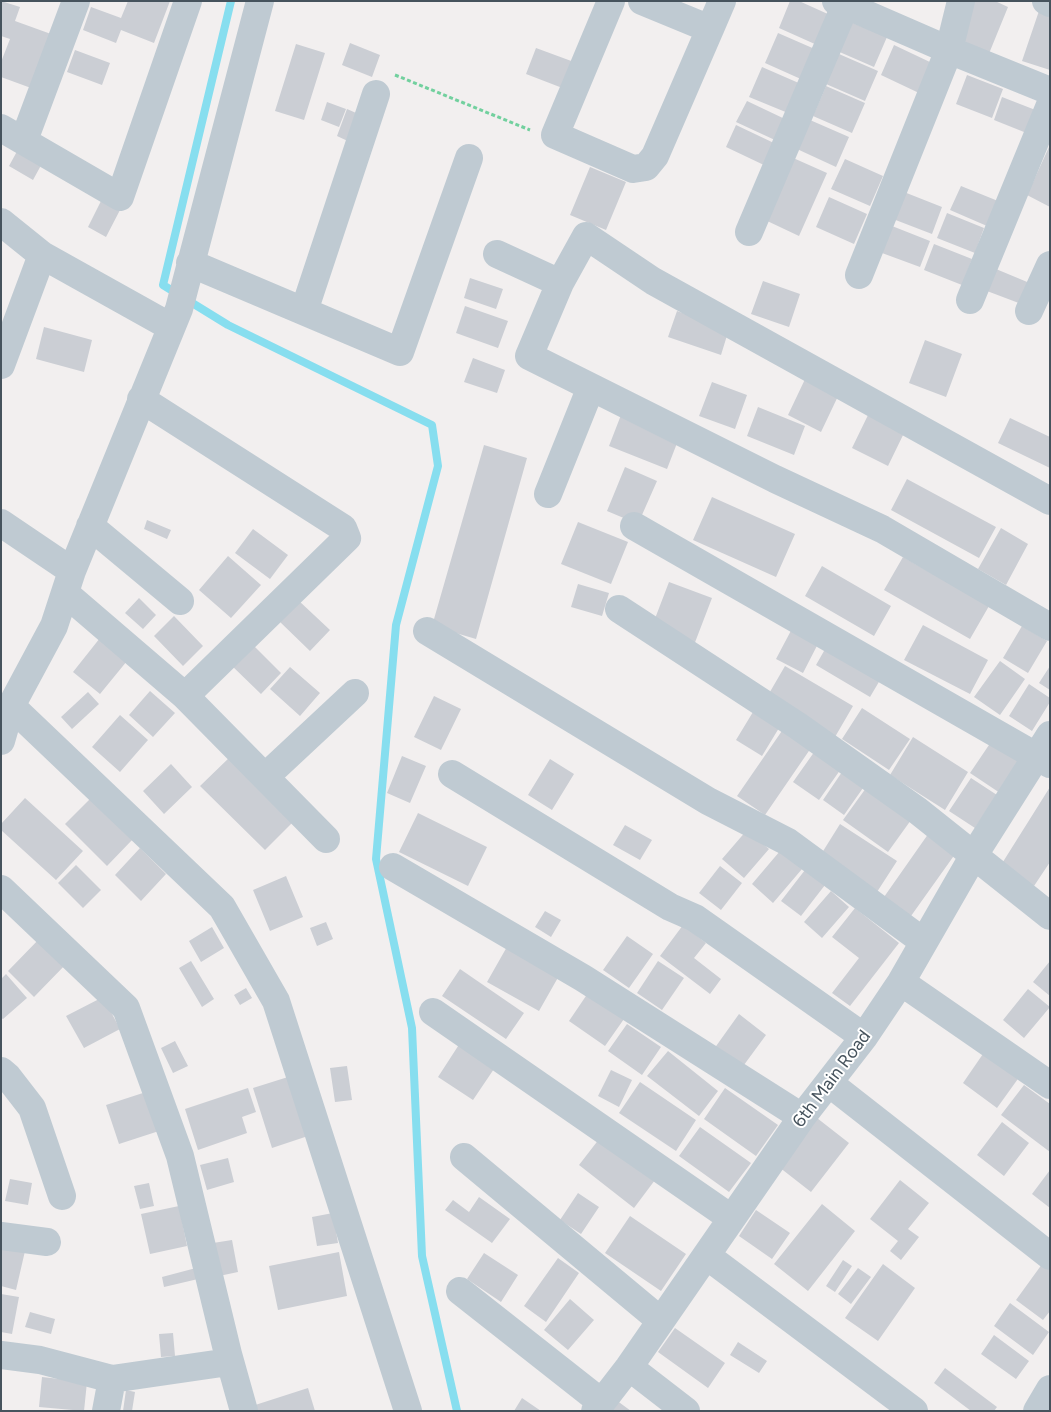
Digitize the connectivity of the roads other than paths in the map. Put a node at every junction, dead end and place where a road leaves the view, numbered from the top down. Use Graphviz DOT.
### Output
graph roads {
  1 [pos="76,1"];
  2 [pos="188,1"];
  3 [pos="260,1"];
  4 [pos="611,1"];
  5 [pos="642,1"];
  6 [pos="722,1"];
  7 [pos="961,1"];
  8 [pos="1046,1"];
  9 [pos="1050,3"];
  10 [pos="840,4"];
  11 [pos="710,29"];
  12 [pos="949,50"];
  13 [pos="1050,91"];
  14 [pos="376,94"];
  15 [pos="1050,106"];
  16 [pos="12,134"];
  17 [pos="469,158"];
  18 [pos="1,222"];
  19 [pos="749,232"];
  20 [pos="497,254"];
  21 [pos="42,255"];
  22 [pos="1050,265"];
  23 [pos="187,272"];
  24 [pos="859,275"];
  25 [pos="560,283"];
  26 [pos="970,300"];
  27 [pos="304,311"];
  28 [pos="1029,311"];
  29 [pos="175,318"];
  30 [pos="1,365"];
  31 [pos="591,387"];
  32 [pos="142,399"];
  33 [pos="548,494"];
  34 [pos="1050,501"];
  35 [pos="1,523"];
  36 [pos="90,526"];
  37 [pos="634,526"];
  38 [pos="68,582"];
  39 [pos="180,601"];
  40 [pos="619,609"];
  41 [pos="1050,627"];
  42 [pos="427,631"];
  43 [pos="355,693"];
  44 [pos="185,696"];
  45 [pos="11,706"];
  46 [pos="1,741"];
  47 [pos="1046,752"];
  48 [pos="452,774"];
  49 [pos="265,777"];
  50 [pos="326,839"];
  51 [pos="974,854"];
  52 [pos="393,866"];
  53 [pos="1,889"];
  54 [pos="1050,916"];
  55 [pos="924,942"];
  56 [pos="902,982"];
  57 [pos="434,1012"];
  58 [pos="864,1037"];
  59 [pos="1,1071"];
  60 [pos="829,1083"];
  61 [pos="1050,1085"];
  62 [pos="802,1117"];
  63 [pos="464,1157"];
  64 [pos="62,1196"];
  65 [pos="731,1218"];
  66 [pos="1,1236"];
  67 [pos="47,1242"];
  68 [pos="707,1256"];
  69 [pos="1050,1256"];
  70 [pos="460,1291"];
  71 [pos="662,1321"];
  72 [pos="228,1354"];
  73 [pos="1,1355"];
  74 [pos="629,1367"];
  75 [pos="112,1379"];
  76 [pos="1050,1389"];
  77 [pos="598,1406"];
  78 [pos="106,1411"];
  79 [pos="244,1411"];
  80 [pos="408,1411"];
  81 [pos="686,1411"];
  82 [pos="914,1411"];
  83 [pos="1037,1411"];
  1 -- 16 [label="street"];
  2 -- 16 [label="street"];
  3 -- 23 [label="street"];
  4 -- 11 [label="street"];
  5 -- 11 [label="street"];
  6 -- 11 [label="street"];
  7 -- 12 [label="street"];
  8 -- 9 [label="street"];
  10 -- 12 [label="street"];
  10 -- 19 [label="street"];
  12 -- 13 [label="street"];
  12 -- 24 [label="street"];
  14 -- 27 [label="street"];
  15 -- 26 [label="street"];
  17 -- 27 [label="street"];
  18 -- 21 [label="street"];
  20 -- 25 [label="street"];
  21 -- 29 [label="street"];
  21 -- 30 [label="street"];
  22 -- 28 [label="street"];
  23 -- 27 [label="street"];
  23 -- 29 [label="street"];
  25 -- 31 [label="street"];
  25 -- 34 [label="street"];
  29 -- 32 [label="street"];
  31 -- 33 [label="street"];
  31 -- 41 [label="street"];
  32 -- 36 [label="street"];
  32 -- 44 [label="street"];
  35 -- 38 [label="street"];
  36 -- 38 [label="street"];
  36 -- 39 [label="street"];
  37 -- 47 [label="street"];
  38 -- 44 [label="street"];
  38 -- 45 [label="street"];
  40 -- 51 [label="street"];
  42 -- 55 [label="street"];
  43 -- 49 [label="street"];
  44 -- 49 [label="street"];
  45 -- 46 [label="street"];
  45 -- 80 [label="street"];
  47 -- 51 [label="street, 6th Main Road"];
  48 -- 58 [label="street"];
  49 -- 50 [label="street"];
  51 -- 54 [label="street"];
  51 -- 55 [label="street, 6th Main Road"];
  52 -- 62 [label="street"];
  53 -- 72 [label="street"];
  55 -- 56 [label="street, 6th Main Road"];
  56 -- 58 [label="street, 6th Main Road"];
  56 -- 61 [label="street"];
  57 -- 65 [label="street"];
  58 -- 60 [label="street, 6th Main Road"];
  59 -- 64 [label="street"];
  60 -- 62 [label="street, 6th Main Road"];
  60 -- 69 [label="street"];
  62 -- 65 [label="street, 6th Main Road"];
  63 -- 71 [label="street"];
  65 -- 68 [label="street, 6th Main Road"];
  66 -- 67 [label="street"];
  68 -- 71 [label="street, 6th Main Road"];
  68 -- 82 [label="street"];
  70 -- 77 [label="street"];
  71 -- 74 [label="street, 6th Main Road"];
  72 -- 75 [label="street"];
  72 -- 79 [label="street"];
  73 -- 75 [label="street"];
  74 -- 77 [label="street, 6th Main Road"];
  74 -- 81 [label="street"];
  75 -- 78 [label="street"];
  76 -- 83 [label="street"];
}
